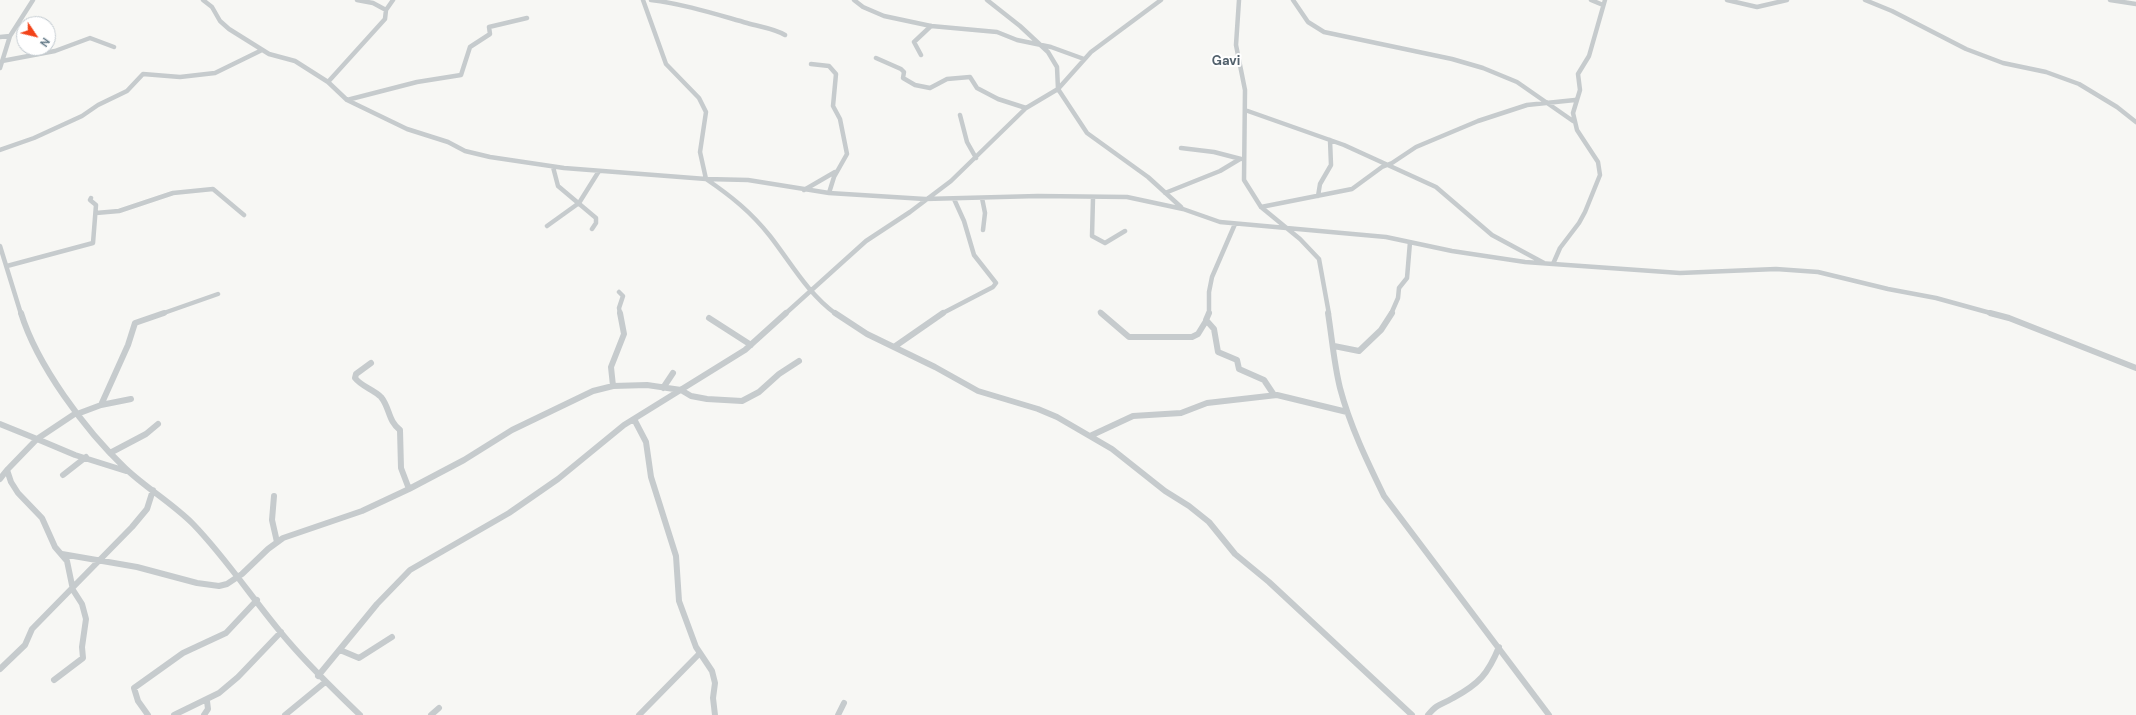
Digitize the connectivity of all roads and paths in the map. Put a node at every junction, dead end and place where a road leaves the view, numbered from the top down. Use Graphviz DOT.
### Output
graph roads {
  1 [pos="33,0"];
  2 [pos="203,0"];
  3 [pos="356,0"];
  4 [pos="393,0"];
  5 [pos="643,0"];
  6 [pos="651,0"];
  7 [pos="854,0"];
  8 [pos="987,0"];
  9 [pos="1161,0"];
  10 [pos="1239,0"];
  11 [pos="1293,0"];
  12 [pos="1591,0"];
  13 [pos="1605,0"];
  14 [pos="1729,0"];
  15 [pos="1787,0"];
  16 [pos="1865,0"];
  17 [pos="2110,0"];
  18 [pos="2136,4"];
  19 [pos="1603,5"];
  20 [pos="386,10"];
  21 [pos="527,18"];
  22 [pos="931,26"];
  23 [pos="785,35"];
  24 [pos="10,36"];
  25 [pos="0,37"];
  26 [pos="1042,45"];
  27 [pos="114,47"];
  28 [pos="262,50"];
  29 [pos="921,55"];
  30 [pos="876,58"];
  31 [pos="1084,59"];
  32 [pos="2,61"];
  33 [pos="811,64"];
  34 [pos="0,68"];
  35 [pos="328,82"];
  36 [pos="1058,89"];
  37 [pos="348,100"];
  38 [pos="1575,100"];
  39 [pos="1546,102"];
  40 [pos="1026,108"];
  41 [pos="1245,110"];
  42 [pos="960,115"];
  43 [pos="1574,121"];
  44 [pos="2136,122"];
  45 [pos="1330,140"];
  46 [pos="1181,148"];
  47 [pos="0,150"];
  48 [pos="976,158"];
  49 [pos="1241,159"];
  50 [pos="1387,165"];
  51 [pos="553,167"];
  52 [pos="599,171"];
  53 [pos="835,172"];
  54 [pos="706,179"];
  55 [pos="804,190"];
  56 [pos="829,193"];
  57 [pos="1166,193"];
  58 [pos="1318,196"];
  59 [pos="91,198"];
  60 [pos="982,198"];
  61 [pos="1092,198"];
  62 [pos="925,199"];
  63 [pos="954,199"];
  64 [pos="579,203"];
  65 [pos="1261,208"];
  66 [pos="1183,209"];
  67 [pos="96,213"];
  68 [pos="244,215"];
  69 [pos="1235,224"];
  70 [pos="547,226"];
  71 [pos="1286,228"];
  72 [pos="592,229"];
  73 [pos="983,230"];
  74 [pos="1126,231"];
  75 [pos="1410,242"];
  76 [pos="0,246"];
  77 [pos="1544,263"];
  78 [pos="1553,264"];
  79 [pos="8,266"];
  80 [pos="811,290"];
  81 [pos="619,292"];
  82 [pos="218,294"];
  83 [pos="1100,312"];
  84 [pos="709,318"];
  85 [pos="1206,321"];
  86 [pos="751,345"];
  87 [pos="1334,346"];
  88 [pos="894,347"];
  89 [pos="799,361"];
  90 [pos="371,363"];
  91 [pos="2135,368"];
  92 [pos="673,373"];
  93 [pos="613,386"];
  94 [pos="663,388"];
  95 [pos="681,390"];
  96 [pos="1274,396"];
  97 [pos="131,399"];
  98 [pos="101,405"];
  99 [pos="1347,412"];
  100 [pos="77,413"];
  101 [pos="634,419"];
  102 [pos="0,424"];
  103 [pos="158,424"];
  104 [pos="1090,436"];
  105 [pos="36,439"];
  106 [pos="110,453"];
  107 [pos="86,457"];
  108 [pos="7,470"];
  109 [pos="128,472"];
  110 [pos="63,475"];
  111 [pos="0,479"];
  112 [pos="409,489"];
  113 [pos="153,490"];
  114 [pos="274,496"];
  115 [pos="277,542"];
  116 [pos="62,554"];
  117 [pos="101,561"];
  118 [pos="239,576"];
  119 [pos="73,590"];
  120 [pos="257,600"];
  121 [pos="281,632"];
  122 [pos="392,637"];
  123 [pos="1499,647"];
  124 [pos="340,650"];
  125 [pos="700,653"];
  126 [pos="0,669"];
  127 [pos="318,676"];
  128 [pos="54,680"];
  129 [pos="324,682"];
  130 [pos="207,701"];
  131 [pos="844,703"];
  132 [pos="439,708"];
  133 [pos="148,715"];
  134 [pos="174,715"];
  135 [pos="204,715"];
  136 [pos="285,715"];
  137 [pos="360,715"];
  138 [pos="431,715"];
  139 [pos="639,715"];
  140 [pos="715,715"];
  141 [pos="838,715"];
  142 [pos="1412,715"];
  143 [pos="1428,715"];
  144 [pos="1549,715"];
  1 -- 24 [label="street"];
  2 -- 28 [label="street"];
  3 -- 20 [label="street"];
  4 -- 20 [label="street"];
  5 -- 54 [label="street"];
  6 -- 23 [label="street"];
  7 -- 22 [label="street"];
  8 -- 26 [label="street"];
  9 -- 31 [label="street"];
  10 -- 41 [label="street"];
  11 -- 39 [label="street"];
  12 -- 19 [label="street"];
  13 -- 19 [label="street"];
  14 -- 15 [label="street"];
  16 -- 44 [label="street"];
  17 -- 18 [label="street"];
  19 -- 38 [label="street"];
  20 -- 35 [label="street"];
  21 -- 37 [label="street"];
  22 -- 26 [label="street"];
  22 -- 29 [label="street"];
  24 -- 25 [label="street"];
  24 -- 32 [label="street"];
  26 -- 31 [label="street"];
  26 -- 36 [label="street"];
  27 -- 32 [label="street"];
  28 -- 35 [label="street"];
  28 -- 47 [label="street"];
  30 -- 40 [label="street"];
  31 -- 36 [label="street"];
  32 -- 34 [label="street"];
  33 -- 53 [label="street"];
  35 -- 37 [label="street"];
  36 -- 40 [label="street"];
  36 -- 57 [label="street"];
  37 -- 51 [label="street"];
  38 -- 39 [label="street"];
  38 -- 43 [label="street"];
  39 -- 43 [label="street"];
  39 -- 50 [label="street"];
  40 -- 48 [label="street"];
  41 -- 45 [label="street"];
  41 -- 49 [label="street"];
  42 -- 48 [label="street"];
  43 -- 78 [label="street"];
  45 -- 50 [label="street"];
  45 -- 58 [label="street"];
  46 -- 49 [label="street"];
  48 -- 62 [label="street"];
  49 -- 57 [label="street"];
  49 -- 65 [label="street"];
  50 -- 58 [label="street"];
  50 -- 77 [label="street"];
  51 -- 52 [label="street"];
  51 -- 64 [label="street"];
  52 -- 54 [label="street"];
  52 -- 64 [label="street"];
  53 -- 55 [label="street"];
  53 -- 56 [label="street"];
  54 -- 55 [label="street"];
  54 -- 80 [label="street"];
  55 -- 56 [label="street"];
  56 -- 62 [label="street"];
  57 -- 66 [label="street"];
  58 -- 65 [label="street"];
  59 -- 67 [label="street"];
  60 -- 61 [label="street"];
  60 -- 63 [label="street"];
  60 -- 73 [label="street"];
  61 -- 66 [label="street"];
  61 -- 74 [label="street"];
  62 -- 63 [label="street"];
  62 -- 80 [label="street"];
  63 -- 88 [label="street"];
  64 -- 70 [label="street"];
  64 -- 72 [label="street"];
  65 -- 71 [label="street"];
  66 -- 69 [label="street"];
  67 -- 68 [label="street"];
  67 -- 79 [label="street"];
  69 -- 71 [label="street"];
  69 -- 85 [label="street"];
  71 -- 75 [label="street"];
  71 -- 87 [label="street"];
  75 -- 77 [label="street"];
  75 -- 87 [label="street"];
  76 -- 79 [label="street"];
  77 -- 78 [label="street"];
  78 -- 91 [label="street"];
  79 -- 100 [label="street"];
  80 -- 86 [label="street"];
  80 -- 88 [label="street"];
  81 -- 93 [label="street"];
  82 -- 98 [label="street"];
  83 -- 85 [label="street"];
  84 -- 86 [label="street"];
  85 -- 96 [label="street"];
  86 -- 95 [label="street"];
  87 -- 99 [label="street"];
  88 -- 104 [label="street"];
  89 -- 95 [label="street"];
  90 -- 112 [label="street"];
  92 -- 94 [label="street"];
  93 -- 94 [label="street"];
  93 -- 112 [label="street"];
  94 -- 95 [label="street"];
  95 -- 101 [label="street"];
  96 -- 99 [label="street"];
  96 -- 104 [label="street"];
  97 -- 98 [label="street"];
  98 -- 100 [label="street"];
  99 -- 123 [label="street"];
  100 -- 105 [label="street"];
  100 -- 106 [label="street"];
  101 -- 124 [label="street"];
  101 -- 125 [label="street"];
  102 -- 105 [label="street"];
  103 -- 106 [label="street"];
  104 -- 142 [label="street"];
  105 -- 107 [label="street"];
  105 -- 108 [label="street"];
  106 -- 109 [label="street"];
  107 -- 109 [label="street"];
  107 -- 110 [label="street"];
  108 -- 111 [label="street"];
  108 -- 116 [label="street"];
  109 -- 113 [label="street"];
  112 -- 115 [label="street"];
  113 -- 117 [label="street"];
  113 -- 118 [label="street"];
  114 -- 115 [label="street"];
  115 -- 118 [label="street"];
  116 -- 117 [label="street"];
  116 -- 119 [label="street"];
  117 -- 118 [label="street"];
  117 -- 119 [label="street"];
  118 -- 120 [label="street"];
  119 -- 126 [label="street"];
  119 -- 128 [label="street"];
  120 -- 121 [label="street"];
  120 -- 133 [label="street"];
  121 -- 127 [label="street"];
  121 -- 130 [label="street"];
  122 -- 124 [label="street"];
  123 -- 143 [label="street"];
  123 -- 144 [label="street"];
  124 -- 127 [label="street"];
  125 -- 139 [label="street"];
  125 -- 140 [label="street"];
  127 -- 129 [label="street"];
  129 -- 136 [label="street"];
  129 -- 137 [label="street"];
  130 -- 134 [label="street"];
  130 -- 135 [label="street"];
  131 -- 141 [label="street"];
  132 -- 138 [label="street"];
}
